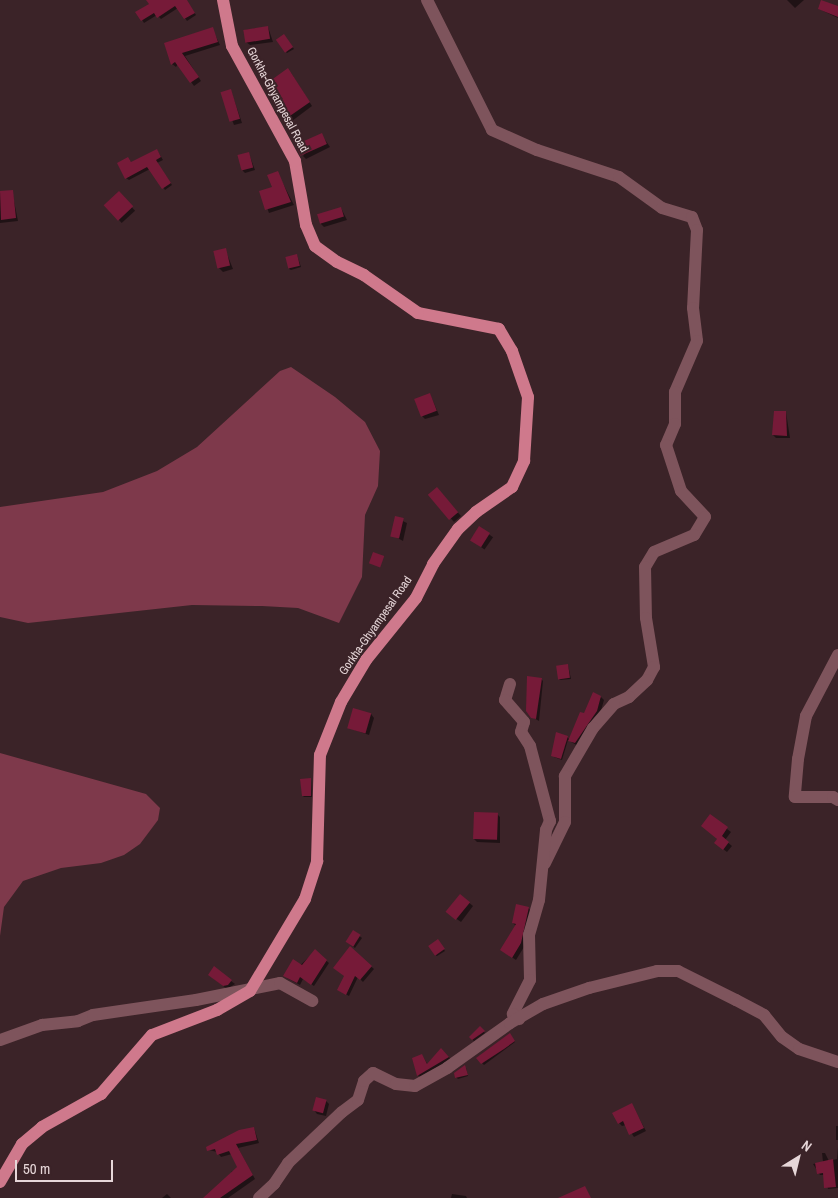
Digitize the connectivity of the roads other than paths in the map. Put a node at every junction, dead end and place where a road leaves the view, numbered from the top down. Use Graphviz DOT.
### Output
graph roads {
  1 [pos="223,0"];
  2 [pos="427,0"];
  3 [pos="838,655"];
  4 [pos="510,684"];
  5 [pos="838,800"];
  6 [pos="545,863"];
  7 [pos="250,991"];
  8 [pos="312,1001"];
  9 [pos="519,1019"];
  10 [pos="0,1040"];
  11 [pos="838,1062"];
  12 [pos="0,1182"];
  13 [pos="259,1198"];
  1 -- 7 [label="main road, Gorkha-Ghyampesal Road"];
  2 -- 6 [label="street"];
  3 -- 5 [label="street"];
  4 -- 6 [label="street"];
  6 -- 9 [label="street"];
  7 -- 8 [label="street"];
  7 -- 10 [label="street"];
  7 -- 12 [label="main road, Gorkha-Ghyampesal Road"];
  9 -- 11 [label="street"];
  9 -- 13 [label="street"];
}
